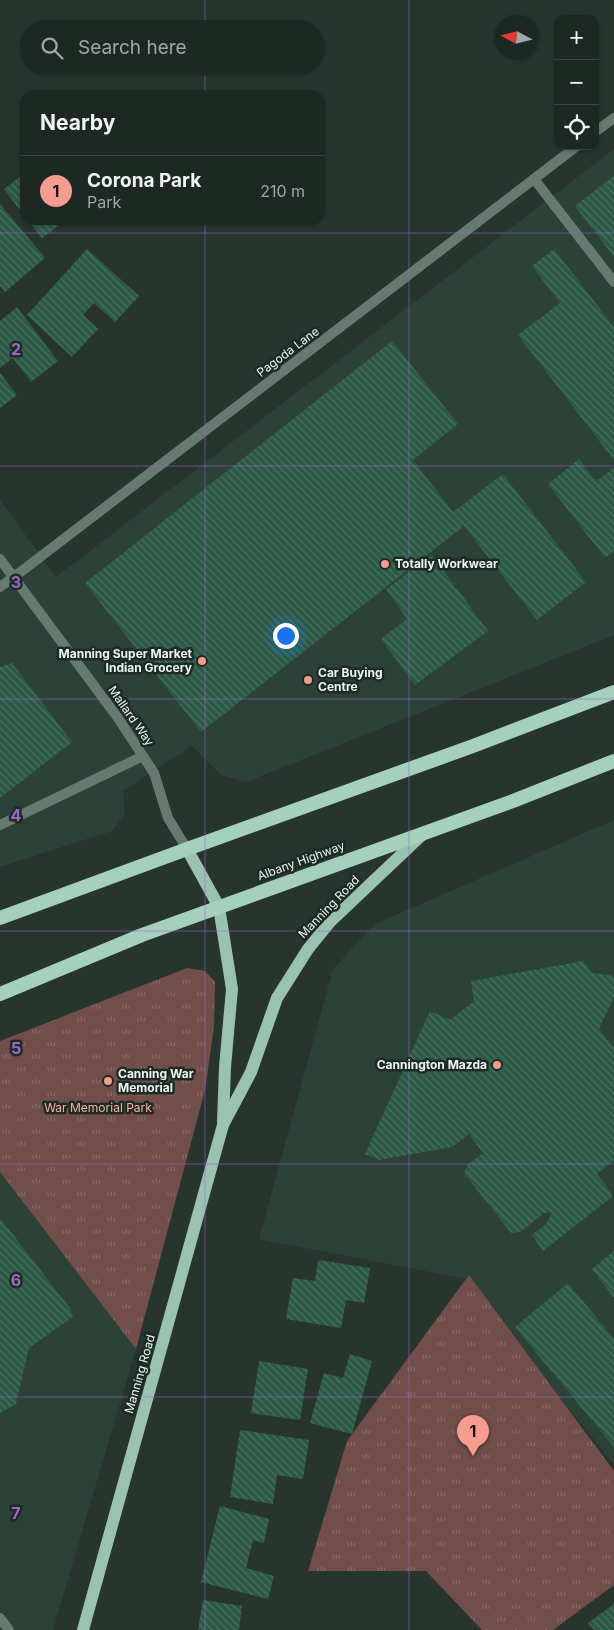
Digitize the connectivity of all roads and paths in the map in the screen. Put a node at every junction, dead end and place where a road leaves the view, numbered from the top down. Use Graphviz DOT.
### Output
graph roads {
  1 [pos="614,118"];
  2 [pos="599,129"];
  3 [pos="572,150"];
  4 [pos="534,179"];
  5 [pos="614,282"];
  6 [pos="0,558"];
  7 [pos="14,577"];
  8 [pos="0,588"];
  9 [pos="614,692"];
  10 [pos="143,756"];
  11 [pos="614,761"];
  12 [pos="0,825"];
  13 [pos="425,832"];
  14 [pos="187,849"];
  15 [pos="218,907"];
  16 [pos="0,918"];
  17 [pos="0,994"];
  18 [pos="223,1125"];
  19 [pos="0,1618"];
  20 [pos="9,1630"];
  21 [pos="83,1630"];
  1 -- 2 [label="street"];
  3 -- 4 [label="street, Pagoda Lane"];
  4 -- 5 [label="street"];
  4 -- 7 [label="street, Pagoda Lane"];
  6 -- 7 [label="street, Mallard Way"];
  7 -- 8 [label="street, Pagoda Lane"];
  7 -- 10 [label="street, Mallard Way"];
  9 -- 14 [label="highway"];
  10 -- 12 [label="street"];
  10 -- 14 [label="street, Mallard Way"];
  11 -- 13 [label="highway, Albany Highway"];
  13 -- 15 [label="highway, Albany Highway"];
  13 -- 18 [label="main road, Manning Road"];
  14 -- 15 [label="main road, Manning Road"];
  14 -- 16 [label="highway"];
  15 -- 17 [label="highway, Albany Highway"];
  15 -- 18 [label="main road, Manning Road"];
  18 -- 21 [label="main road, Manning Road"];
  19 -- 20 [label="street"];
}
